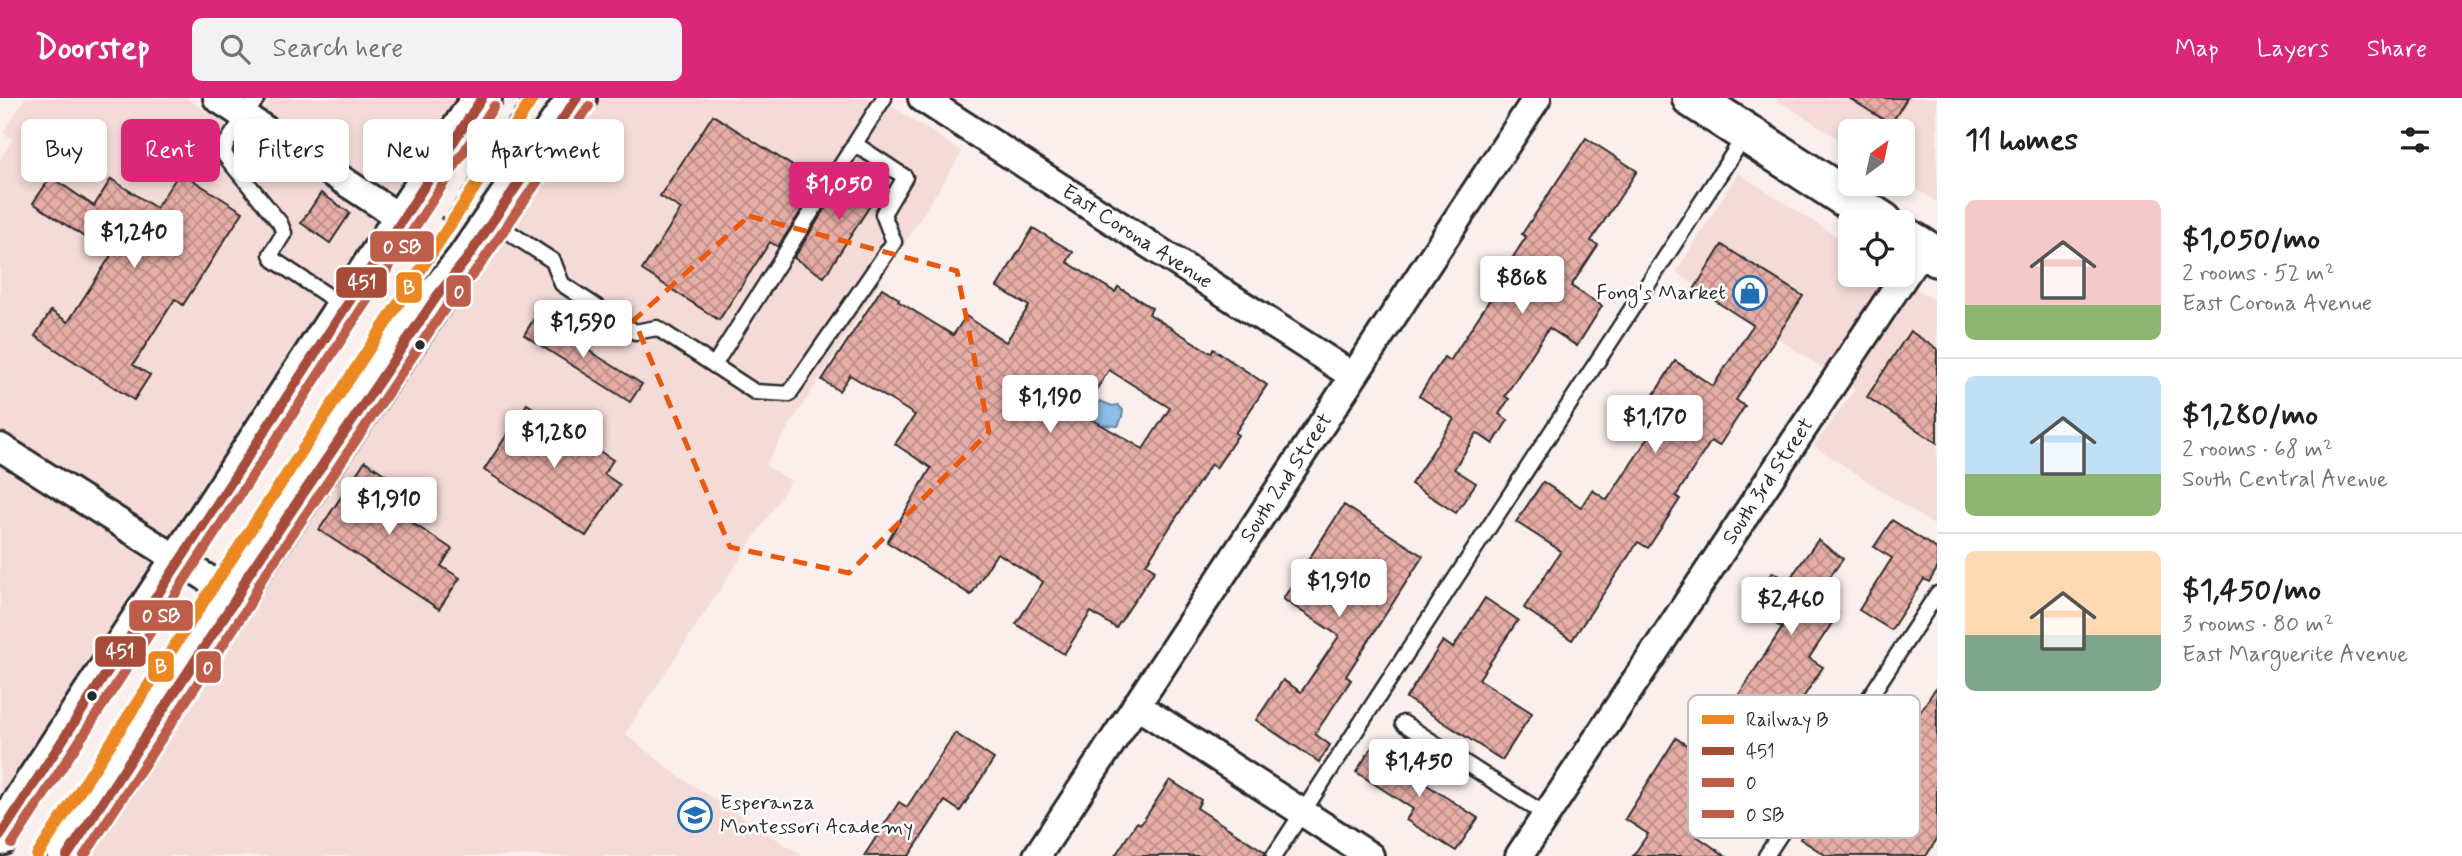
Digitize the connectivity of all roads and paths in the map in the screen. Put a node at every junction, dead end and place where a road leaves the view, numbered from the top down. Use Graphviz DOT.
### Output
graph roads {
  1 [pos="217,98"];
  2 [pos="482,98"];
  3 [pos="524,98"];
  4 [pos="576,98"];
  5 [pos="884,98"];
  6 [pos="922,98"];
  7 [pos="1537,98"];
  8 [pos="1692,98"];
  9 [pos="251,107"];
  10 [pos="1746,134"];
  11 [pos="855,144"];
  12 [pos="1864,210"];
  13 [pos="402,219"];
  14 [pos="445,220"];
  15 [pos="492,222"];
  16 [pos="1921,247"];
  17 [pos="345,307"];
  18 [pos="714,365"];
  19 [pos="1353,376"];
  20 [pos="0,447"];
  21 [pos="179,561"];
  22 [pos="1937,594"];
  23 [pos="237,597"];
  24 [pos="1871,695"];
  25 [pos="1136,705"];
  26 [pos="1403,723"];
  27 [pos="1303,812"];
  28 [pos="1546,815"];
  29 [pos="0,836"];
  30 [pos="1778,838"];
  31 [pos="67,856"];
  32 [pos="1037,856"];
  33 [pos="1274,856"];
  34 [pos="1370,856"];
  35 [pos="1519,856"];
  36 [pos="1766,856"];
  1 -- 9 [label="street"];
  2 -- 13 [label="main road"];
  3 -- 14 [label="path"];
  4 -- 15 [label="main road"];
  5 -- 11 [label="lane"];
  6 -- 19 [label="street, East Corona Avenue"];
  7 -- 19 [label="street, South 2nd Street"];
  8 -- 10 [label="main road"];
  9 -- 13 [label="street"];
  9 -- 17 [label="lane"];
  10 -- 12 [label="main road"];
  10 -- 27 [label="lane"];
  11 -- 18 [label="lane"];
  11 -- 18 [label="lane"];
  13 -- 17 [label="main road"];
  15 -- 18 [label="lane"];
  15 -- 23 [label="main road"];
  16 -- 28 [label="street, South 3rd Street"];
  17 -- 21 [label="main road"];
  19 -- 25 [label="street, South 2nd Street"];
  20 -- 21 [label="street"];
  21 -- 23 [label="street"];
  21 -- 29 [label="main road"];
  22 -- 24 [label="lane"];
  23 -- 31 [label="main road"];
  25 -- 27 [label="street"];
  25 -- 32 [label="street, South 2nd Street"];
  26 -- 28 [label="lane"];
  27 -- 33 [label="lane"];
  27 -- 34 [label="street"];
  28 -- 35 [label="street, South 3rd Street"];
  30 -- 36 [label="lane"];
}
